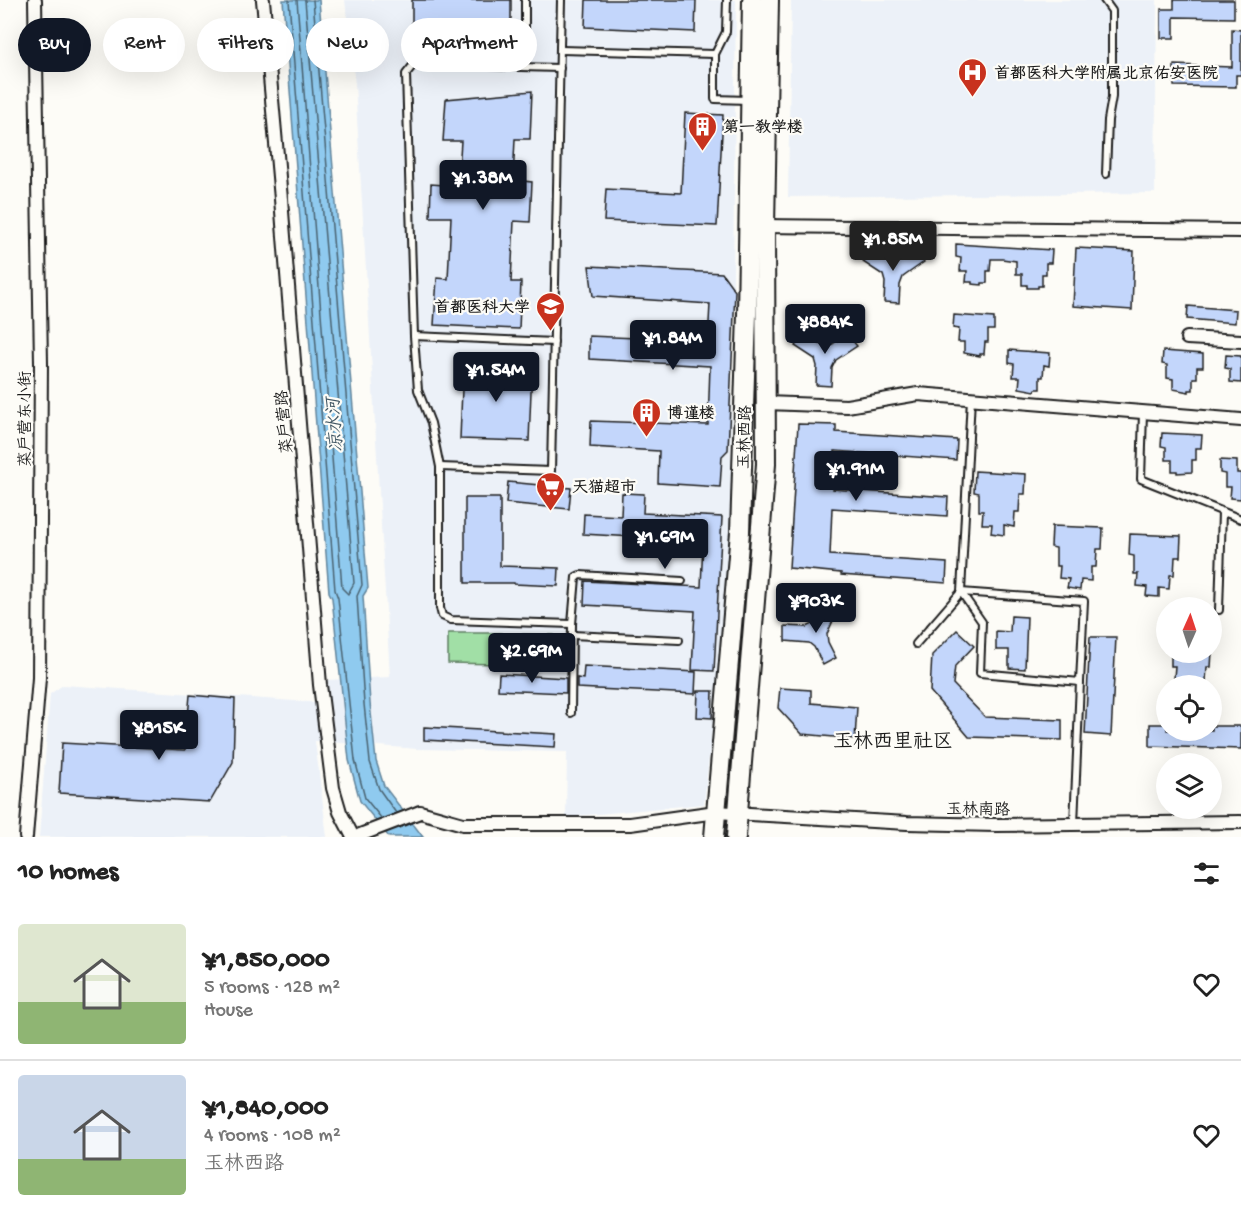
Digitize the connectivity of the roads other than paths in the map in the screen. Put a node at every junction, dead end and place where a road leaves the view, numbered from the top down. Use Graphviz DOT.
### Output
graph roads {
  1 [pos="35,0"];
  2 [pos="263,0"];
  3 [pos="525,0"];
  4 [pos="561,0"];
  5 [pos="727,0"];
  6 [pos="752,0"];
  7 [pos="769,0"];
  8 [pos="1104,0"];
  9 [pos="525,18"];
  10 [pos="561,50"];
  11 [pos="715,54"];
  12 [pos="537,67"];
  13 [pos="560,68"];
  14 [pos="408,72"];
  15 [pos="750,100"];
  16 [pos="1106,174"];
  17 [pos="757,226"];
  18 [pos="1241,231"];
  19 [pos="414,336"];
  20 [pos="1187,338"];
  21 [pos="1241,341"];
  22 [pos="554,342"];
  23 [pos="971,397"];
  24 [pos="766,403"];
  25 [pos="1143,412"];
  26 [pos="1241,420"];
  27 [pos="440,466"];
  28 [pos="1222,512"];
  29 [pos="1241,519"];
  30 [pos="682,581"];
  31 [pos="961,592"];
  32 [pos="1219,597"];
  33 [pos="572,624"];
  34 [pos="572,635"];
  35 [pos="679,640"];
  36 [pos="916,644"];
  37 [pos="1080,682"];
  38 [pos="571,713"];
  39 [pos="716,812"];
  40 [pos="738,812"];
  41 [pos="1241,822"];
  42 [pos="1074,824"];
  43 [pos="356,836"];
  44 [pos="714,836"];
  45 [pos="736,836"];
  46 [pos="26,837"];
  1 -- 46 [label="street, 菜户营东小街"];
  2 -- 43 [label="street, 菜户营路"];
  3 -- 9 [label="lane"];
  4 -- 10 [label="lane"];
  5 -- 11 [label="lane"];
  6 -- 15 [label="street, 玉林西路"];
  7 -- 17 [label="street, 玉林西路"];
  8 -- 16 [label="lane"];
  10 -- 11 [label="lane"];
  10 -- 13 [label="lane"];
  11 -- 15 [label="lane"];
  12 -- 13 [label="lane"];
  13 -- 22 [label="lane"];
  14 -- 19 [label="lane"];
  15 -- 17 [label="street, 玉林西路"];
  17 -- 18 [label="street"];
  17 -- 24 [label="street, 玉林西路"];
  17 -- 39 [label="street, 玉林西路"];
  19 -- 22 [label="lane"];
  19 -- 27 [label="lane"];
  20 -- 21 [label="street"];
  22 -- 27 [label="lane"];
  23 -- 24 [label="street"];
  23 -- 25 [label="street"];
  23 -- 31 [label="lane"];
  24 -- 40 [label="street, 玉林西路"];
  25 -- 26 [label="street"];
  25 -- 28 [label="lane"];
  27 -- 33 [label="lane"];
  28 -- 29 [label="lane"];
  28 -- 32 [label="lane"];
  30 -- 33 [label="lane"];
  31 -- 36 [label="lane"];
  31 -- 37 [label="lane"];
  31 -- 37 [label="lane"];
  33 -- 34 [label="lane"];
  34 -- 35 [label="lane"];
  34 -- 38 [label="lane"];
  37 -- 42 [label="lane"];
  39 -- 40 [label="street, 玉林南路"];
  39 -- 43 [label="street, 玉林南路, bridge"];
  39 -- 44 [label="street, 玉林西路"];
  40 -- 42 [label="street, 玉林南路"];
  40 -- 45 [label="street, 玉林西路"];
  41 -- 42 [label="street, 玉林南路"];
}
